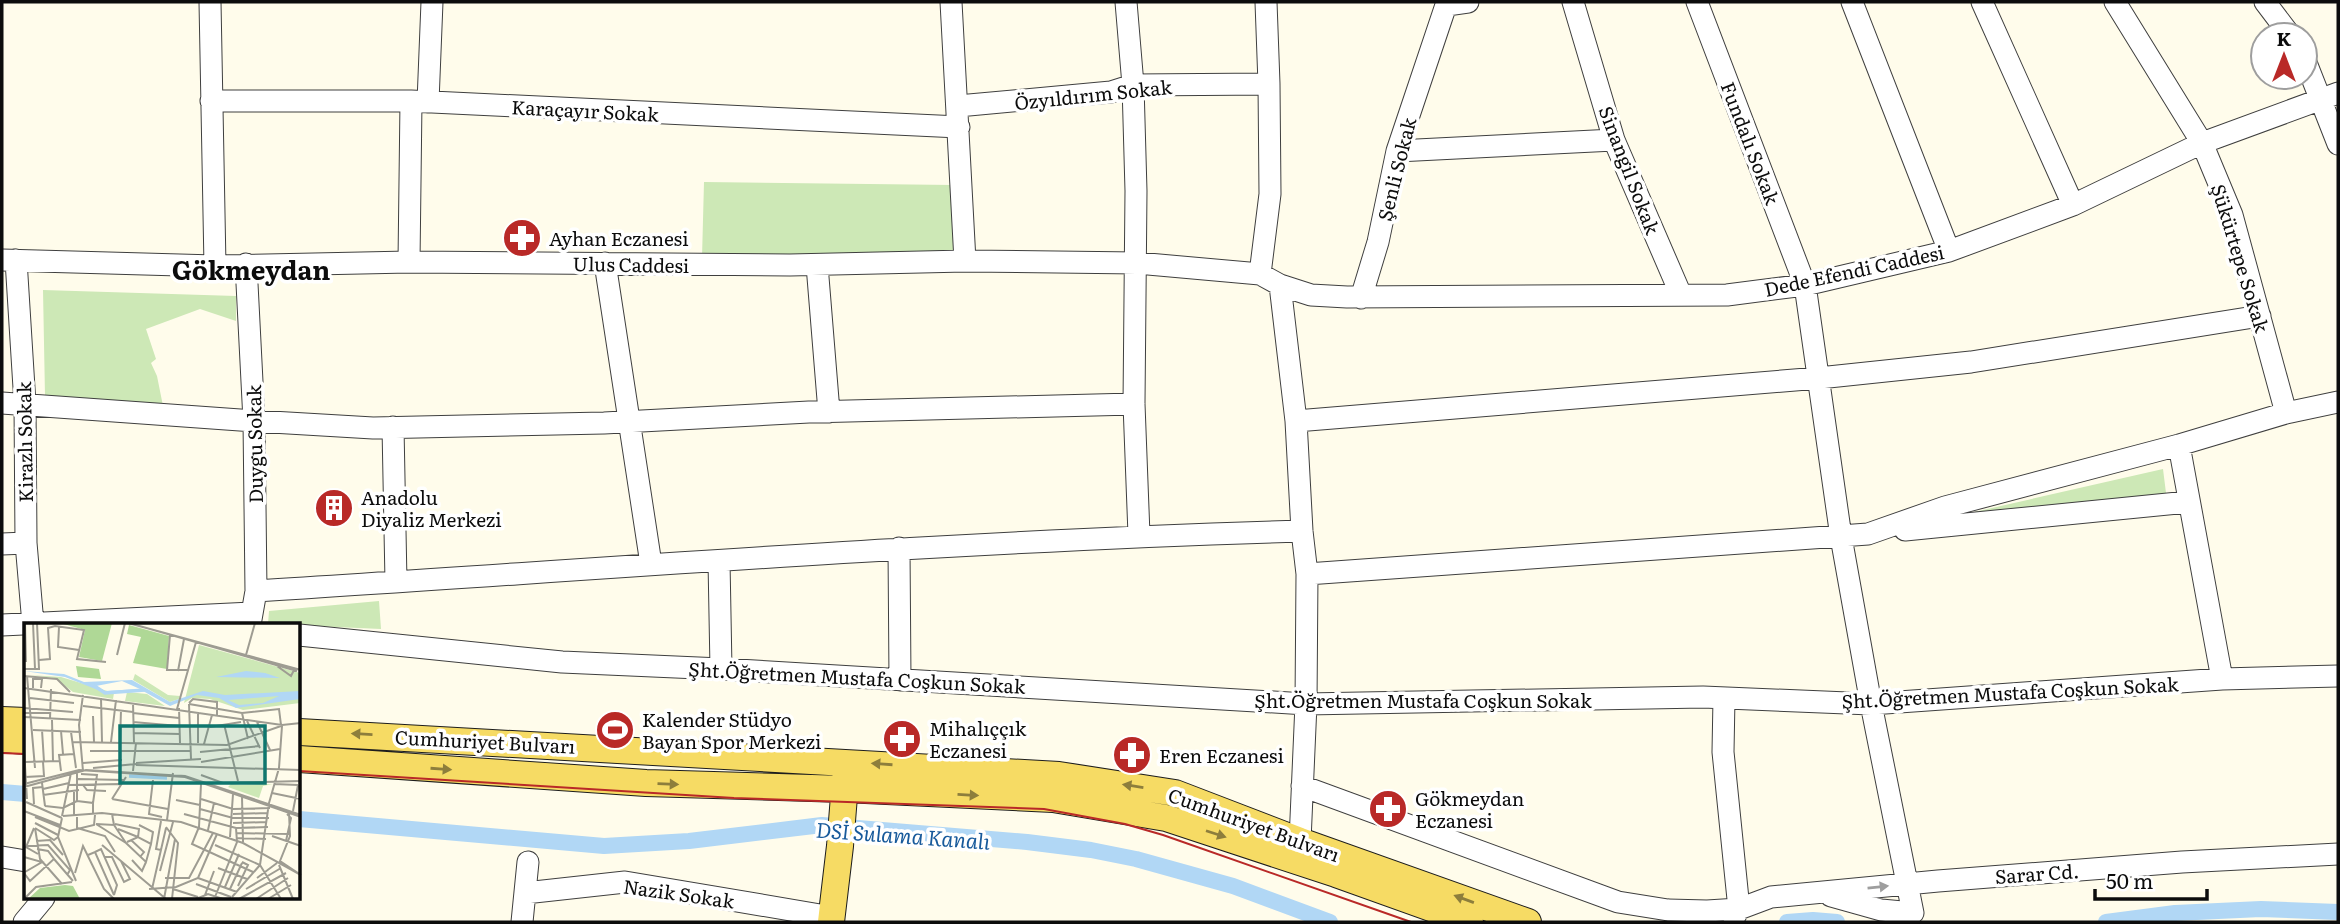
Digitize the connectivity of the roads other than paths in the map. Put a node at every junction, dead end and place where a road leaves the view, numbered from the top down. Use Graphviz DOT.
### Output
graph roads {
  1 [pos="210,2"];
  2 [pos="432,2"];
  3 [pos="951,2"];
  4 [pos="1126,2"];
  5 [pos="1266,2"];
  6 [pos="1573,2"];
  7 [pos="1697,2"];
  8 [pos="1852,2"];
  9 [pos="1982,2"];
  10 [pos="2115,2"];
  11 [pos="2265,2"];
  12 [pos="1454,3"];
  13 [pos="2279,21"];
  14 [pos="2319,80"];
  15 [pos="1269,84"];
  16 [pos="1133,86"];
  17 [pos="2330,96"];
  18 [pos="211,101"];
  19 [pos="419,102"];
  20 [pos="958,117"];
  21 [pos="1614,140"];
  22 [pos="2202,143"];
  23 [pos="2338,144"];
  24 [pos="1397,151"];
  25 [pos="2073,205"];
  26 [pos="1950,251"];
  27 [pos="9,260"];
  28 [pos="965,261"];
  29 [pos="409,262"];
  30 [pos="246,264"];
  31 [pos="605,264"];
  32 [pos="1137,264"];
  33 [pos="817,265"];
  34 [pos="215,266"];
  35 [pos="1260,274"];
  36 [pos="1280,285"];
  37 [pos="1805,285"];
  38 [pos="1681,295"];
  39 [pos="1362,298"];
  40 [pos="2260,316"];
  41 [pos="1819,378"];
  42 [pos="2338,402"];
  43 [pos="2,403"];
  44 [pos="25,404"];
  45 [pos="1134,404"];
  46 [pos="829,412"];
  47 [pos="2286,413"];
  48 [pos="254,421"];
  49 [pos="1296,421"];
  50 [pos="629,422"];
  51 [pos="393,427"];
  52 [pos="2179,445"];
  53 [pos="2188,502"];
  54 [pos="1302,531"];
  55 [pos="1868,534"];
  56 [pos="1139,535"];
  57 [pos="1841,537"];
  58 [pos="26,543"];
  59 [pos="2,544"];
  60 [pos="899,548"];
  61 [pos="719,561"];
  62 [pos="651,564"];
  63 [pos="1307,574"];
  64 [pos="396,582"];
  65 [pos="257,591"];
  66 [pos="251,619"];
  67 [pos="33,623"];
  68 [pos="77,623"];
  69 [pos="24,624"];
  70 [pos="2,625"];
  71 [pos="301,635"];
  72 [pos="721,669"];
  73 [pos="2338,676"];
  74 [pos="2222,679"];
  75 [pos="900,680"];
  76 [pos="1724,698"];
  77 [pos="1307,704"];
  78 [pos="1871,704"];
  79 [pos="2,720"];
  80 [pos="24,721"];
  81 [pos="301,732"];
  82 [pos="2,739"];
  83 [pos="24,741"];
  84 [pos="301,760"];
  85 [pos="846,763"];
  86 [pos="1303,786"];
  87 [pos="844,789"];
  88 [pos="1300,841"];
  89 [pos="2338,853"];
  90 [pos="2,858"];
  91 [pos="24,860"];
  92 [pos="528,862"];
  93 [pos="1907,884"];
  94 [pos="525,893"];
  95 [pos="1817,893"];
  96 [pos="42,900"];
  97 [pos="1735,916"];
  98 [pos="831,919"];
  99 [pos="24,922"];
  100 [pos="522,922"];
  101 [pos="1470,922"];
  102 [pos="1528,922"];
  1 -- 18 [label="street"];
  2 -- 19 [label="street"];
  3 -- 20 [label="street"];
  4 -- 16 [label="street"];
  5 -- 15 [label="street"];
  6 -- 21 [label="street, Sinangil Sokak"];
  7 -- 37 [label="street, Fundalı Sokak"];
  8 -- 26 [label="street"];
  9 -- 25 [label="street"];
  10 -- 22 [label="street, Şükürtepe Sokak"];
  11 -- 13 [label="street"];
  12 -- 24 [label="street, Şenli Sokak"];
  14 -- 17 [label="street"];
  15 -- 16 [label="street, Özyıldırım Sokak"];
  15 -- 35 [label="street"];
  16 -- 20 [label="street, Özyıldırım Sokak"];
  16 -- 32 [label="street"];
  17 -- 22 [label="street, Dede Efendi Caddesi"];
  17 -- 23 [label="street"];
  18 -- 19 [label="street, Karaçayır Sokak"];
  18 -- 34 [label="street"];
  19 -- 20 [label="street, Karaçayır Sokak"];
  19 -- 29 [label="street"];
  20 -- 28 [label="street"];
  21 -- 24 [label="street"];
  21 -- 38 [label="street, Sinangil Sokak"];
  22 -- 25 [label="street, Dede Efendi Caddesi"];
  22 -- 40 [label="street, Şükürtepe Sokak"];
  24 -- 39 [label="street, Şenli Sokak"];
  25 -- 26 [label="street, Dede Efendi Caddesi"];
  26 -- 37 [label="street, Dede Efendi Caddesi"];
  27 -- 34 [label="street, Ulus Caddesi"];
  27 -- 44 [label="street, Kirazlı Sokak"];
  28 -- 32 [label="street, Ulus Caddesi"];
  28 -- 33 [label="street, Ulus Caddesi"];
  29 -- 30 [label="street, Ulus Caddesi"];
  29 -- 31 [label="street, Ulus Caddesi"];
  30 -- 34 [label="street, Ulus Caddesi"];
  30 -- 48 [label="street, Duygu Sokak"];
  31 -- 33 [label="street, Ulus Caddesi"];
  31 -- 50 [label="street"];
  32 -- 35 [label="street, Ulus Caddesi"];
  32 -- 45 [label="street"];
  33 -- 46 [label="street"];
  35 -- 36 [label="street, Dede Efendi Caddesi"];
  36 -- 39 [label="street, Dede Efendi Caddesi"];
  36 -- 49 [label="street"];
  37 -- 38 [label="street, Dede Efendi Caddesi"];
  37 -- 41 [label="street, Fundalı Sokak"];
  38 -- 39 [label="street, Dede Efendi Caddesi"];
  40 -- 41 [label="street"];
  40 -- 47 [label="street, Şükürtepe Sokak"];
  41 -- 49 [label="street"];
  41 -- 57 [label="street, Fundalı Sokak"];
  42 -- 47 [label="street"];
  43 -- 44 [label="street"];
  44 -- 48 [label="street"];
  44 -- 58 [label="street, Kirazlı Sokak"];
  45 -- 46 [label="street"];
  45 -- 56 [label="street"];
  46 -- 50 [label="street"];
  47 -- 52 [label="street"];
  48 -- 51 [label="street"];
  48 -- 65 [label="street, Duygu Sokak"];
  49 -- 54 [label="street"];
  50 -- 51 [label="street"];
  50 -- 62 [label="street"];
  51 -- 64 [label="street"];
  52 -- 53 [label="street"];
  52 -- 55 [label="street"];
  53 -- 55 [label="street"];
  53 -- 74 [label="street"];
  54 -- 56 [label="street"];
  54 -- 63 [label="street"];
  55 -- 57 [label="street"];
  56 -- 60 [label="street"];
  57 -- 63 [label="street"];
  57 -- 78 [label="street, Fundalı Sokak"];
  58 -- 59 [label="street"];
  58 -- 67 [label="street, Kirazlı Sokak"];
  60 -- 61 [label="street"];
  60 -- 75 [label="street"];
  61 -- 62 [label="street"];
  61 -- 72 [label="street"];
  62 -- 64 [label="street"];
  63 -- 77 [label="street"];
  64 -- 65 [label="street"];
  65 -- 66 [label="street, Duygu Sokak"];
  66 -- 68 [label="street"];
  69 -- 70 [label="street"];
  71 -- 72 [label="street, Şht.Öğretmen Mustafa Coşkun Sokak"];
  72 -- 75 [label="street, Şht.Öğretmen Mustafa Coşkun Sokak"];
  73 -- 74 [label="street, Şht.Öğretmen Mustafa Coşkun Sokak"];
  74 -- 78 [label="street, Şht.Öğretmen Mustafa Coşkun Sokak"];
  75 -- 77 [label="street, Şht.Öğretmen Mustafa Coşkun Sokak"];
  76 -- 77 [label="street, Şht.Öğretmen Mustafa Coşkun Sokak"];
  76 -- 78 [label="street, Şht.Öğretmen Mustafa Coşkun Sokak"];
  76 -- 97 [label="street"];
  77 -- 86 [label="street"];
  78 -- 93 [label="street, Fundalı Sokak"];
  79 -- 80 [label="main road"];
  85 -- 81 [label="main road, Cumhuriyet Bulvarı, one-way"];
  82 -- 83 [label="main road"];
  84 -- 87 [label="main road, Cumhuriyet Bulvarı, one-way"];
  85 -- 87 [label="main road"];
  88 -- 85 [label="main road, Cumhuriyet Bulvarı, one-way"];
  86 -- 88 [label="street"];
  86 -- 97 [label="street, Sarar Cd."];
  87 -- 98 [label="main road"];
  87 -- 101 [label="main road, Cumhuriyet Bulvarı, one-way"];
  102 -- 88 [label="main road, Cumhuriyet Bulvarı, one-way"];
  89 -- 93 [label="street, Sarar Cd."];
  90 -- 91 [label="street"];
  92 -- 94 [label="street"];
  95 -- 93 [label="street, Sarar Cd., one-way"];
  93 -- 95 [label="street, Fundalı Sokak"];
  94 -- 98 [label="street, Nazik Sokak"];
  94 -- 100 [label="street"];
  95 -- 97 [label="street, Sarar Cd."];
  96 -- 99 [label="street"];
}
